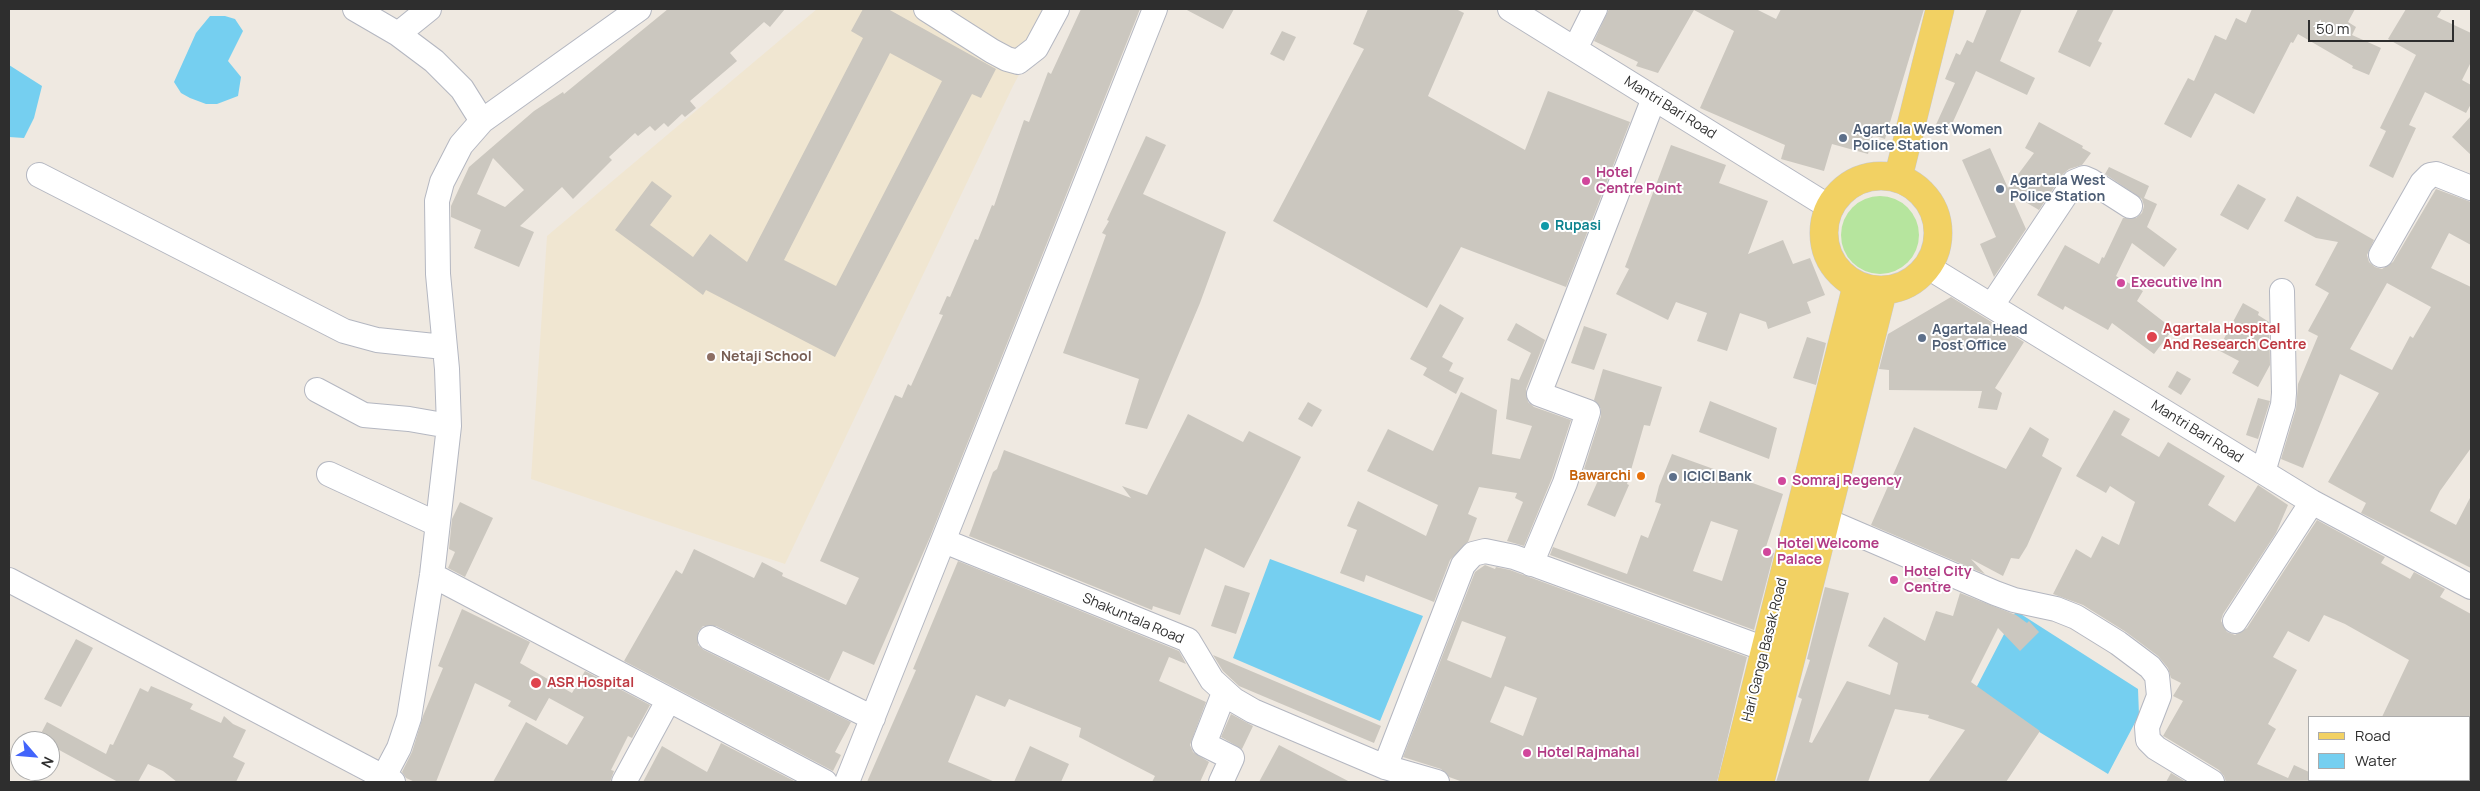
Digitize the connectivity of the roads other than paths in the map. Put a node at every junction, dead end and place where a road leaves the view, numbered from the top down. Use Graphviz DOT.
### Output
graph roads {
  1 [pos="355,9"];
  2 [pos="429,9"];
  3 [pos="639,9"];
  4 [pos="926,9"];
  5 [pos="1057,9"];
  6 [pos="1155,9"];
  7 [pos="1510,9"];
  8 [pos="1595,9"];
  9 [pos="1940,9"];
  10 [pos="398,34"];
  11 [pos="1575,49"];
  12 [pos="1654,98"];
  13 [pos="482,121"];
  14 [pos="39,175"];
  15 [pos="1898,178"];
  16 [pos="2468,180"];
  17 [pos="2130,206"];
  18 [pos="1831,208"];
  19 [pos="2381,255"];
  20 [pos="1928,267"];
  21 [pos="1857,285"];
  22 [pos="1883,290"];
  23 [pos="2282,291"];
  24 [pos="1992,305"];
  25 [pos="444,348"];
  26 [pos="317,390"];
  27 [pos="449,426"];
  28 [pos="2263,472"];
  29 [pos="329,474"];
  30 [pos="2312,502"];
  31 [pos="1825,520"];
  32 [pos="437,524"];
  33 [pos="944,541"];
  34 [pos="1530,564"];
  35 [pos="432,575"];
  36 [pos="9,580"];
  37 [pos="2471,587"];
  38 [pos="2235,621"];
  39 [pos="710,638"];
  40 [pos="1765,649"];
  41 [pos="1224,693"];
  42 [pos="668,701"];
  43 [pos="873,718"];
  44 [pos="1385,766"];
  45 [pos="386,781"];
  46 [pos="624,782"];
  47 [pos="825,782"];
  48 [pos="847,782"];
  49 [pos="1221,782"];
  50 [pos="1437,782"];
  51 [pos="1732,782"];
  52 [pos="1760,782"];
  53 [pos="2212,782"];
  1 -- 10 [label="street"];
  2 -- 10 [label="street"];
  3 -- 13 [label="street"];
  4 -- 5 [label="street"];
  6 -- 33 [label="street"];
  7 -- 11 [label="street, Mantri Bari Road"];
  8 -- 11 [label="street"];
  9 -- 15 [label="main road"];
  10 -- 13 [label="street"];
  11 -- 12 [label="street, Mantri Bari Road"];
  12 -- 18 [label="street, Mantri Bari Road"];
  12 -- 34 [label="street"];
  13 -- 25 [label="street"];
  14 -- 25 [label="street"];
  15 -- 18 [label="main road"];
  15 -- 20 [label="main road"];
  16 -- 19 [label="street"];
  17 -- 24 [label="street"];
  18 -- 21 [label="main road"];
  20 -- 22 [label="main road"];
  20 -- 24 [label="street, Mantri Bari Road"];
  21 -- 22 [label="main road"];
  21 -- 40 [label="main road, Hari Ganga Basak Road"];
  22 -- 31 [label="main road, Hari Ganga Basak Road"];
  23 -- 28 [label="street"];
  24 -- 28 [label="street, Mantri Bari Road"];
  25 -- 27 [label="street"];
  26 -- 27 [label="street"];
  27 -- 32 [label="street"];
  28 -- 30 [label="street, Mantri Bari Road"];
  29 -- 32 [label="street"];
  30 -- 37 [label="street, Mantri Bari Road"];
  30 -- 38 [label="street"];
  31 -- 52 [label="main road, Hari Ganga Basak Road"];
  31 -- 53 [label="street"];
  32 -- 35 [label="street"];
  33 -- 41 [label="street, Shakuntala Road"];
  33 -- 43 [label="street"];
  34 -- 40 [label="street"];
  34 -- 44 [label="street"];
  35 -- 42 [label="street"];
  35 -- 45 [label="street"];
  36 -- 45 [label="street"];
  39 -- 43 [label="street"];
  40 -- 51 [label="main road, Hari Ganga Basak Road"];
  41 -- 44 [label="street, Shakuntala Road"];
  41 -- 49 [label="street"];
  42 -- 46 [label="street"];
  42 -- 47 [label="street"];
  43 -- 48 [label="street"];
  44 -- 50 [label="street, Shakuntala Road"];
}
